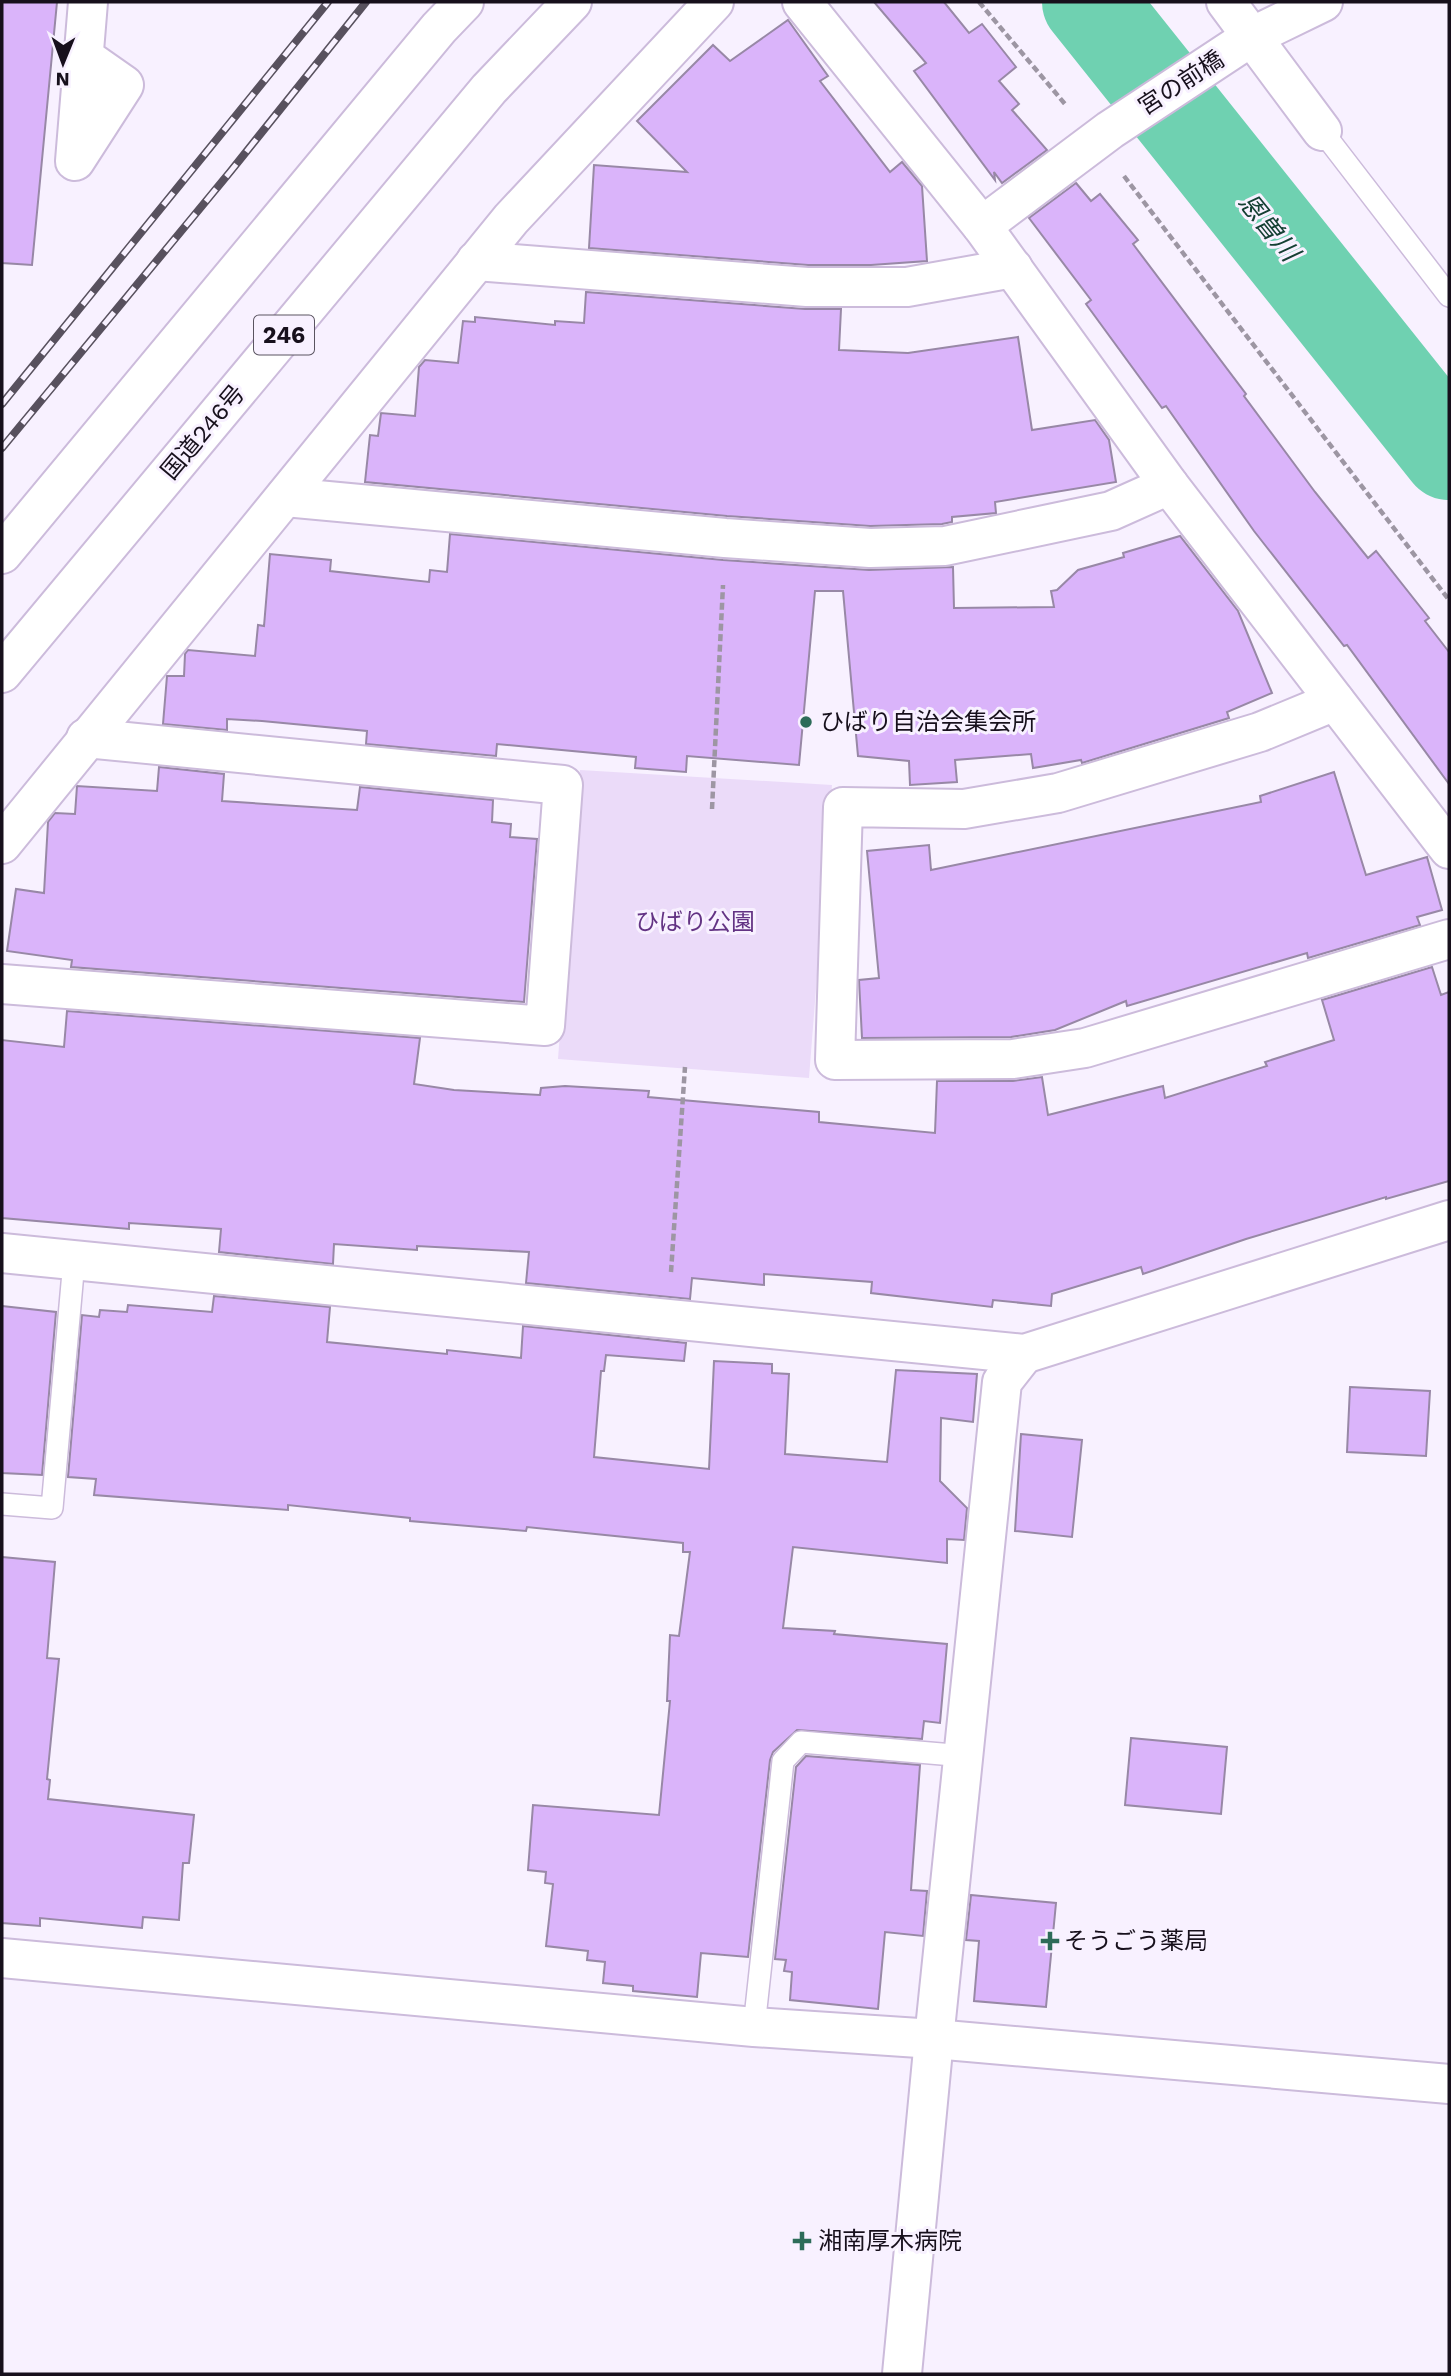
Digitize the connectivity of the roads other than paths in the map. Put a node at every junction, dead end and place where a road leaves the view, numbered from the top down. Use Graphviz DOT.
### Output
graph roads {
  1 [pos="88,2"];
  2 [pos="464,2"];
  3 [pos="572,2"];
  4 [pos="713,2"];
  5 [pos="802,2"];
  6 [pos="1226,2"];
  7 [pos="1323,2"];
  8 [pos="1251,37"];
  9 [pos="84,57"];
  10 [pos="1322,131"];
  11 [pos="982,226"];
  12 [pos="476,261"];
  13 [pos="1013,268"];
  14 [pos="1449,296"];
  15 [pos="1169,485"];
  16 [pos="285,497"];
  17 [pos="2,554"];
  18 [pos="2,673"];
  19 [pos="1335,701"];
  20 [pos="86,737"];
  21 [pos="2,844"];
  22 [pos="1449,849"];
  23 [pos="1449,939"];
  24 [pos="2,984"];
  25 [pos="1449,1220"];
  26 [pos="2,1253"];
  27 [pos="74,1261"];
  28 [pos="1024,1354"];
  29 [pos="2,1504"];
  30 [pos="965,1756"];
  31 [pos="2,1958"];
  32 [pos="754,2027"];
  33 [pos="934,2039"];
  34 [pos="1449,2084"];
  35 [pos="902,2374"];
  1 -- 9 [label="main road"];
  2 -- 17 [label="main road"];
  3 -- 18 [label="main road, 国道246号 / 246"];
  4 -- 12 [label="main road"];
  5 -- 11 [label="main road"];
  6 -- 8 [label="main road"];
  7 -- 8 [label="main road, 宮の前橋"];
  8 -- 10 [label="main road"];
  8 -- 11 [label="main road, 宮の前橋"];
  10 -- 14 [label="lane"];
  11 -- 13 [label="main road"];
  12 -- 13 [label="main road"];
  12 -- 16 [label="main road"];
  13 -- 15 [label="main road"];
  15 -- 16 [label="main road"];
  15 -- 19 [label="main road"];
  16 -- 20 [label="main road"];
  19 -- 22 [label="main road"];
  19 -- 23 [label="main road"];
  20 -- 21 [label="main road"];
  20 -- 24 [label="main road"];
  25 -- 28 [label="main road"];
  26 -- 27 [label="main road"];
  27 -- 28 [label="main road"];
  27 -- 29 [label="lane"];
  28 -- 30 [label="main road"];
  30 -- 32 [label="lane"];
  30 -- 33 [label="main road"];
  31 -- 32 [label="main road"];
  32 -- 33 [label="main road"];
  33 -- 34 [label="main road"];
  33 -- 35 [label="main road"];
}
